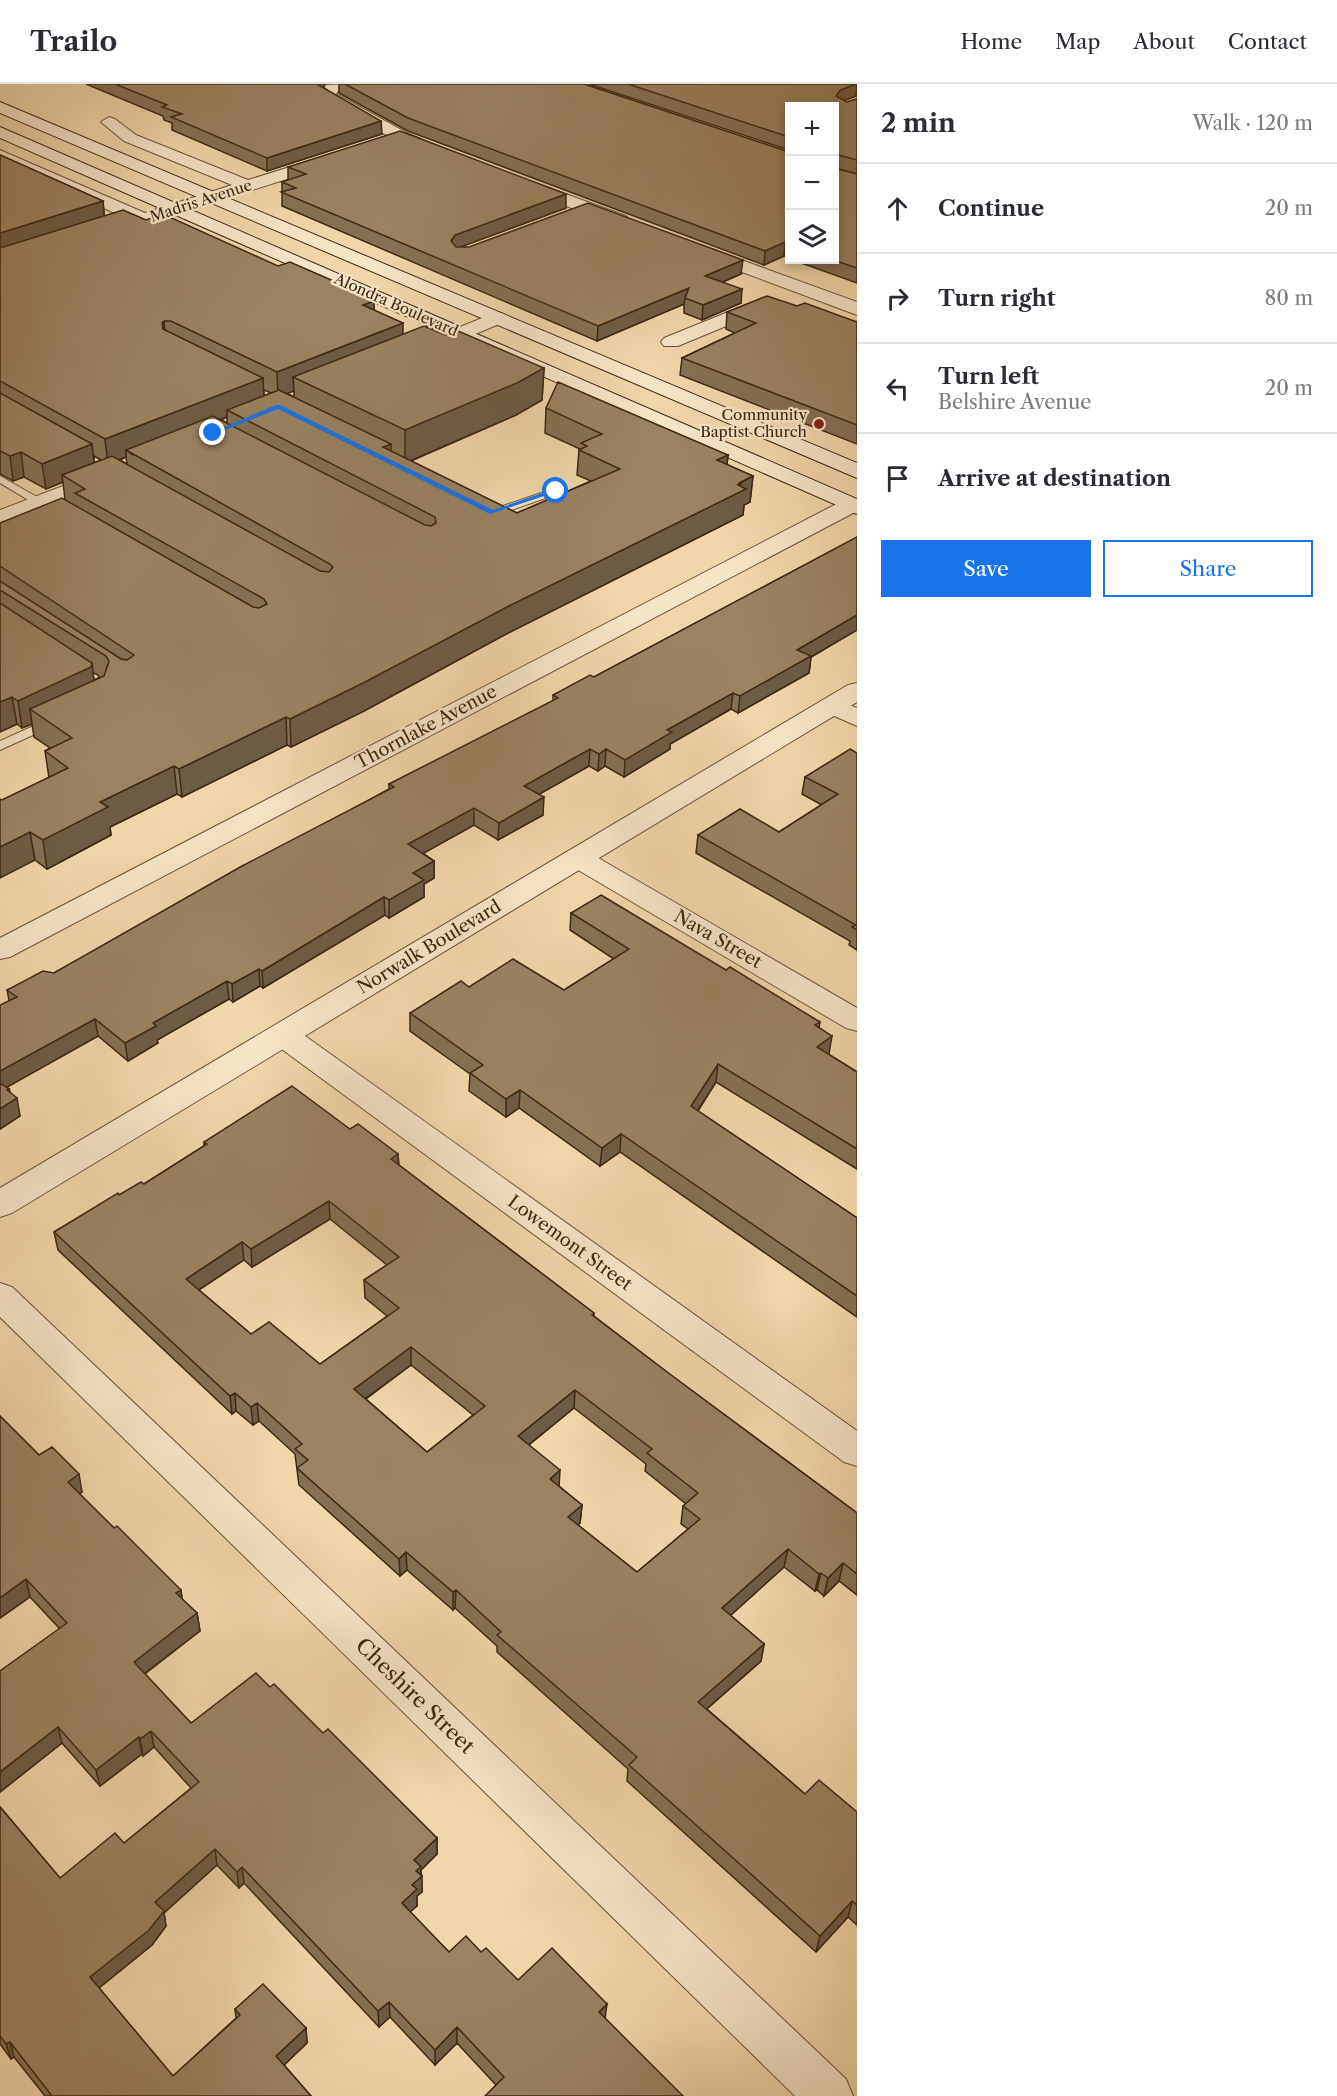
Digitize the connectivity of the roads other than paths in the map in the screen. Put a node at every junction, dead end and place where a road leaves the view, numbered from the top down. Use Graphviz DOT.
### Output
graph roads {
  1 [pos="345,84"];
  2 [pos="0,107"];
  3 [pos="110,122"];
  4 [pos="0,132"];
  5 [pos="401,136"];
  6 [pos="379,143"];
  7 [pos="346,154"];
  8 [pos="0,155"];
  9 [pos="447,155"];
  10 [pos="512,179"];
  11 [pos="248,186"];
  12 [pos="212,197"];
  13 [pos="587,208"];
  14 [pos="176,209"];
  15 [pos="566,216"];
  16 [pos="142,219"];
  17 [pos="640,228"];
  18 [pos="88,237"];
  19 [pos="683,244"];
  20 [pos="801,288"];
  21 [pos="857,309"];
  22 [pos="497,318"];
  23 [pos="461,333"];
  24 [pos="671,342"];
  25 [pos="408,354"];
  26 [pos="112,471"];
  27 [pos="857,471"];
  28 [pos="0,479"];
  29 [pos="556,491"];
  30 [pos="40,502"];
  31 [pos="855,506"];
  32 [pos="482,507"];
  33 [pos="60,514"];
  34 [pos="0,518"];
  35 [pos="849,705"];
  36 [pos="61,717"];
  37 [pos="0,746"];
  38 [pos="578,858"];
  39 [pos="0,950"];
  40 [pos="857,1021"];
  41 [pos="282,1035"];
  42 [pos="0,1204"];
  43 [pos="0,1296"];
  44 [pos="857,1451"];
  45 [pos="830,2096"];
  1 -- 5 [label="street"];
  2 -- 12 [label="main road, Alondra Boulevard"];
  3 -- 11 [label="street"];
  4 -- 14 [label="main road, Alondra Boulevard"];
  5 -- 6 [label="street"];
  5 -- 9 [label="street"];
  7 -- 11 [label="street, Madris Avenue"];
  8 -- 16 [label="street"];
  10 -- 13 [label="street"];
  11 -- 12 [label="street, Madris Avenue"];
  12 -- 14 [label="street, Madris Avenue"];
  12 -- 22 [label="main road, Alondra Boulevard"];
  13 -- 15 [label="street"];
  13 -- 17 [label="street"];
  14 -- 16 [label="street, Madris Avenue"];
  14 -- 23 [label="main road, Alondra Boulevard"];
  16 -- 18 [label="street, Madris Avenue"];
  19 -- 20 [label="street"];
  20 -- 21 [label="street"];
  20 -- 24 [label="street"];
  22 -- 23 [label="street"];
  22 -- 27 [label="main road, Alondra Boulevard"];
  23 -- 25 [label="street"];
  23 -- 31 [label="main road, Alondra Boulevard"];
  26 -- 30 [label="street"];
  28 -- 30 [label="lane"];
  29 -- 32 [label="lane"];
  30 -- 33 [label="lane"];
  30 -- 34 [label="street"];
  31 -- 39 [label="street, Thornlake Avenue"];
  35 -- 38 [label="main road, Norwalk Boulevard"];
  36 -- 37 [label="lane"];
  38 -- 40 [label="street, Nava Street"];
  38 -- 41 [label="main road, Norwalk Boulevard"];
  41 -- 42 [label="main road, Norwalk Boulevard"];
  41 -- 44 [label="street, Lowemont Street"];
  43 -- 45 [label="street, Cheshire Street"];
}
